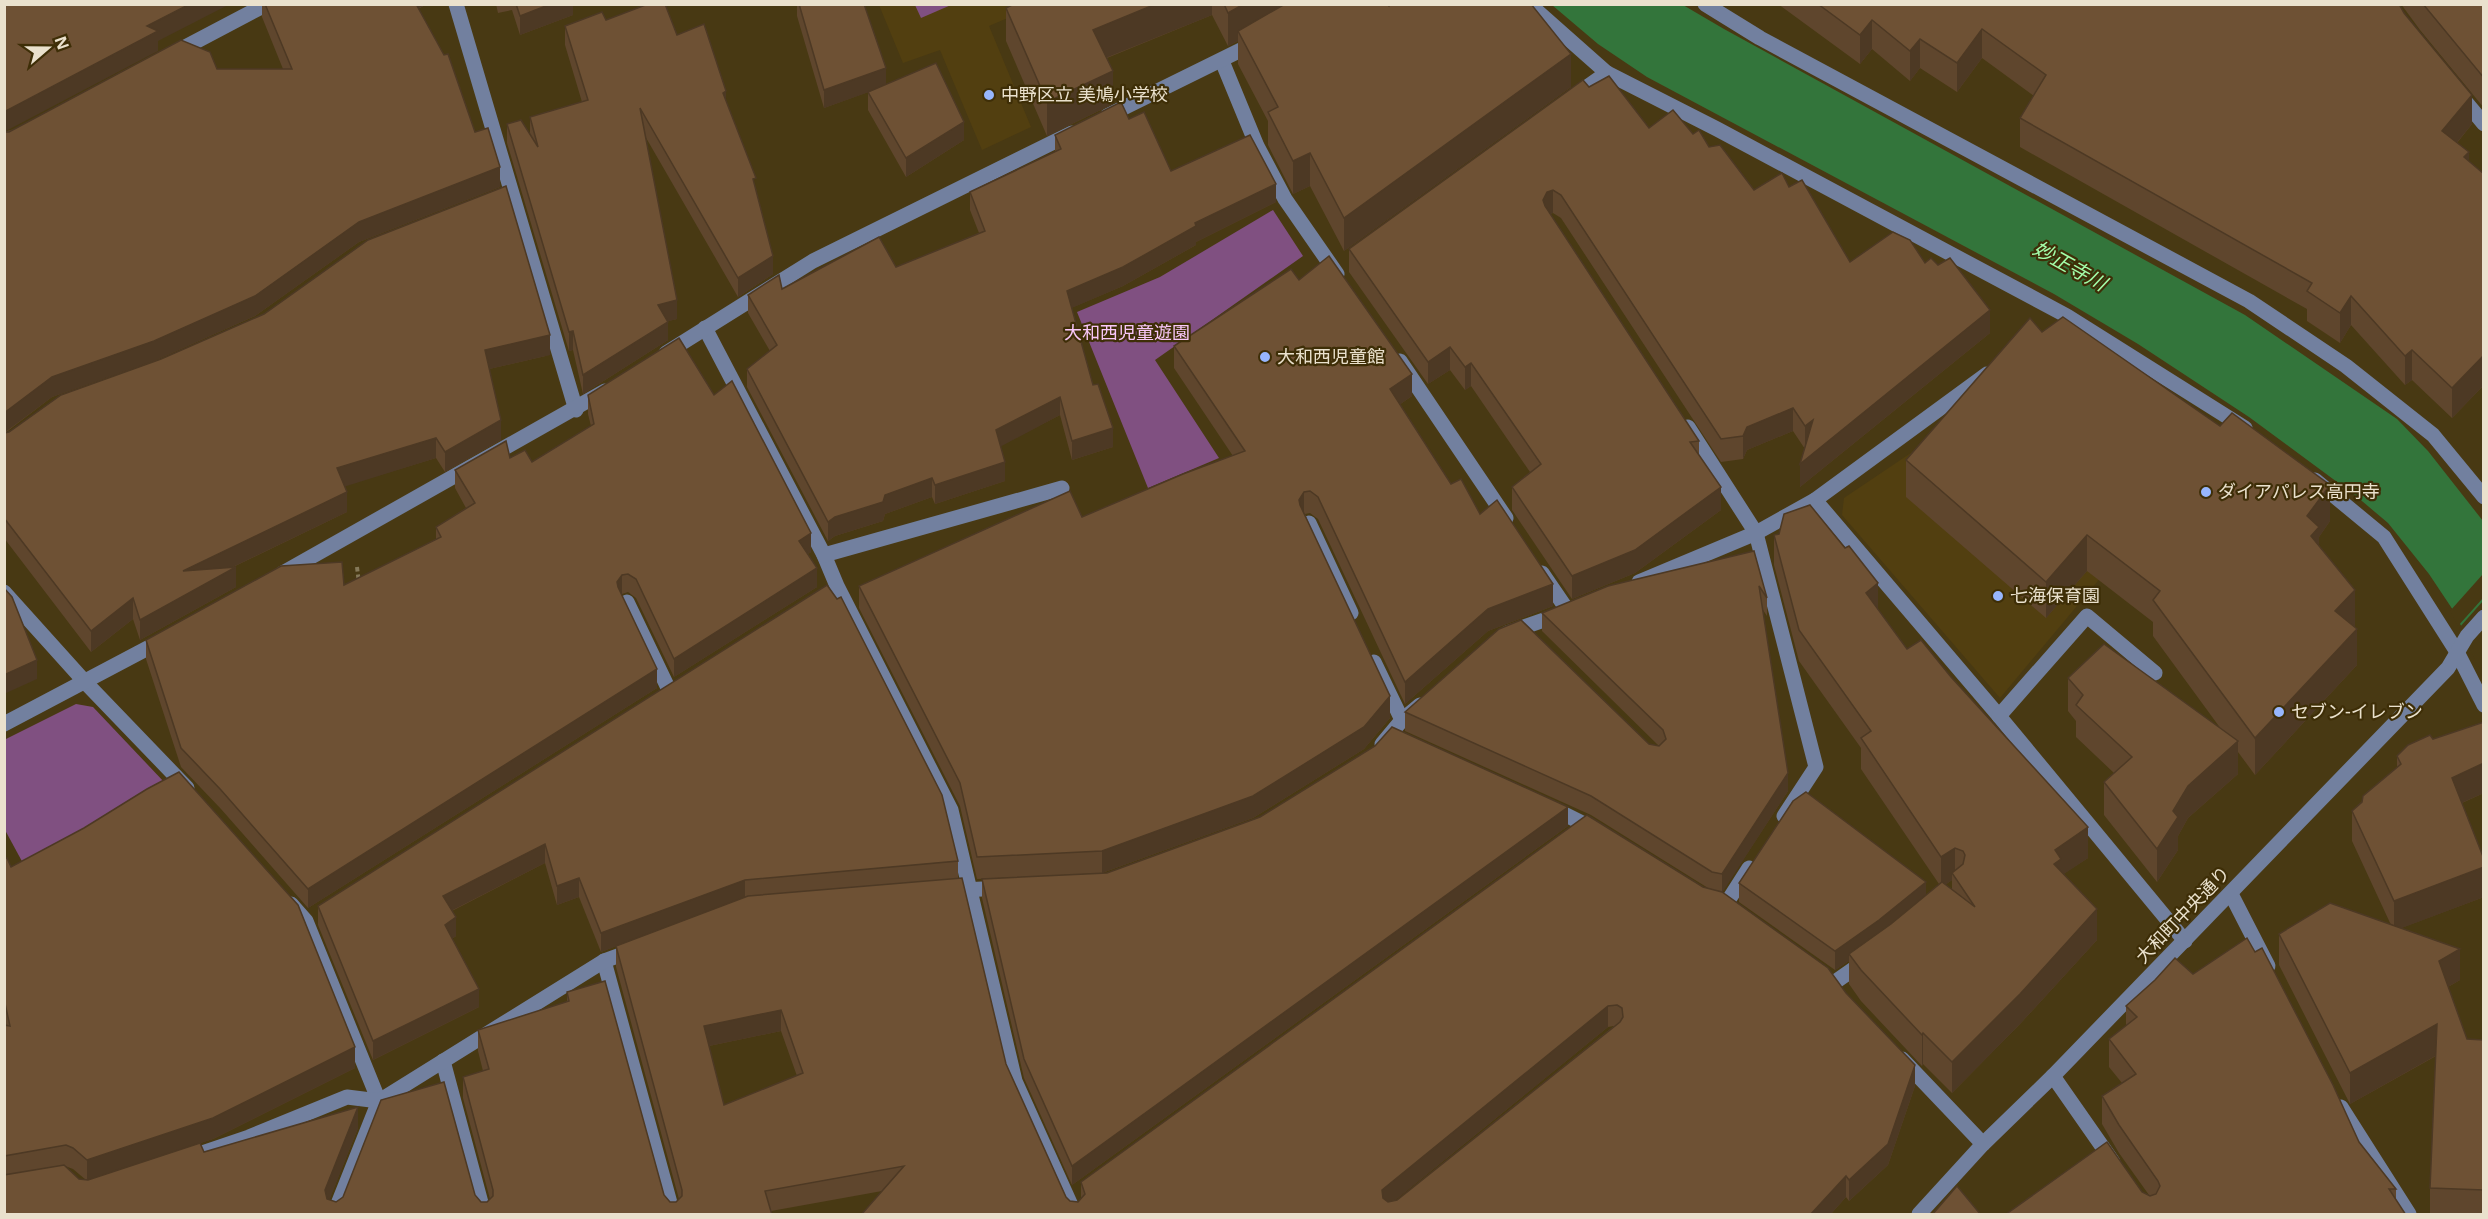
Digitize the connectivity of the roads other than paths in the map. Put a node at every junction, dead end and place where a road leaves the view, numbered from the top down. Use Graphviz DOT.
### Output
graph roads {
  1 [pos="267,4"];
  2 [pos="456,4"];
  3 [pos="1529,4"];
  4 [pos="1705,4"];
  5 [pos="1264,38"];
  6 [pos="161,60"];
  7 [pos="1222,61"];
  8 [pos="1607,73"];
  9 [pos="2448,80"];
  10 [pos="1560,107"];
  11 [pos="2484,124"];
  12 [pos="1348,289"];
  13 [pos="705,328"];
  14 [pos="1389,345"];
  15 [pos="655,359"];
  16 [pos="1999,365"];
  17 [pos="616,384"];
  18 [pos="576,410"];
  19 [pos="1678,411"];
  20 [pos="2254,435"];
  21 [pos="2301,470"];
  22 [pos="1062,488"];
  23 [pos="2484,497"];
  24 [pos="1815,500"];
  25 [pos="1309,523"];
  26 [pos="1515,532"];
  27 [pos="1756,533"];
  28 [pos="824,555"];
  29 [pos="1534,562"];
  30 [pos="271,580"];
  31 [pos="1620,590"];
  32 [pos="4,592"];
  33 [pos="627,602"];
  34 [pos="2484,617"];
  35 [pos="1523,627"];
  36 [pos="1358,628"];
  37 [pos="178,631"];
  38 [pos="1494,639"];
  39 [pos="1540,643"];
  40 [pos="1368,649"];
  41 [pos="2457,652"];
  42 [pos="2155,673"];
  43 [pos="85,682"];
  44 [pos="670,692"];
  45 [pos="1427,698"];
  46 [pos="2484,705"];
  47 [pos="1999,716"];
  48 [pos="1402,720"];
  49 [pos="4,724"];
  50 [pos="1370,757"];
  51 [pos="198,799"];
  52 [pos="1532,799"];
  53 [pos="1587,824"];
  54 [pos="1778,825"];
  55 [pos="1607,837"];
  56 [pos="1568,838"];
  57 [pos="1758,855"];
  58 [pos="1015,887"];
  59 [pos="970,889"];
  60 [pos="934,892"];
  61 [pos="2231,894"];
  62 [pos="283,895"];
  63 [pos="1708,900"];
  64 [pos="2185,940"];
  65 [pos="648,945"];
  66 [pos="1877,953"];
  67 [pos="604,961"];
  68 [pos="2274,978"];
  69 [pos="1834,982"];
  70 [pos="1893,1050"];
  71 [pos="443,1061"];
  72 [pos="2053,1076"];
  73 [pos="2334,1094"];
  74 [pos="379,1101"];
  75 [pos="1983,1144"];
  76 [pos="173,1163"];
  77 [pos="2124,1178"];
  78 [pos="334,1215"];
  79 [pos="484,1215"];
  80 [pos="673,1215"];
  81 [pos="1075,1215"];
  82 [pos="1919,1215"];
  83 [pos="2409,1215"];
  1 -- 6 [label="street"];
  2 -- 18 [label="street"];
  3 -- 8 [label="street"];
  4 -- 23 [label="street"];
  5 -- 7 [label="street"];
  7 -- 12 [label="street"];
  7 -- 13 [label="street"];
  8 -- 10 [label="street"];
  8 -- 20 [label="street"];
  9 -- 11 [label="street"];
  13 -- 15 [label="street"];
  13 -- 28 [label="street"];
  14 -- 26 [label="street"];
  16 -- 24 [label="street"];
  17 -- 18 [label="street"];
  18 -- 30 [label="street"];
  19 -- 27 [label="street"];
  21 -- 41 [label="street"];
  22 -- 28 [label="street"];
  24 -- 27 [label="street"];
  24 -- 47 [label="street"];
  25 -- 36 [label="street"];
  27 -- 31 [label="street"];
  27 -- 54 [label="street"];
  28 -- 59 [label="street"];
  29 -- 35 [label="street"];
  32 -- 43 [label="street"];
  33 -- 44 [label="street"];
  34 -- 41 [label="street, 大和町中央通り"];
  35 -- 38 [label="street"];
  35 -- 39 [label="street"];
  37 -- 43 [label="street"];
  40 -- 48 [label="street"];
  41 -- 46 [label="street"];
  41 -- 61 [label="street, 大和町中央通り"];
  42 -- 47 [label="street"];
  43 -- 49 [label="street"];
  43 -- 51 [label="street"];
  45 -- 48 [label="street"];
  47 -- 64 [label="street"];
  48 -- 50 [label="street"];
  52 -- 53 [label="street"];
  53 -- 55 [label="street"];
  53 -- 56 [label="street"];
  57 -- 63 [label="street"];
  58 -- 59 [label="street"];
  59 -- 60 [label="street"];
  59 -- 81 [label="street"];
  61 -- 64 [label="street, 大和町中央通り"];
  61 -- 68 [label="street"];
  62 -- 74 [label="street"];
  64 -- 72 [label="street, 大和町中央通り"];
  65 -- 67 [label="street"];
  66 -- 69 [label="street"];
  67 -- 71 [label="street"];
  67 -- 80 [label="street"];
  70 -- 75 [label="street"];
  71 -- 74 [label="street"];
  71 -- 79 [label="street"];
  72 -- 75 [label="street, 大和町中央通り"];
  72 -- 77 [label="street"];
  73 -- 83 [label="street"];
  74 -- 76 [label="street"];
  74 -- 78 [label="street"];
  75 -- 82 [label="street, 大和町中央通り"];
}
